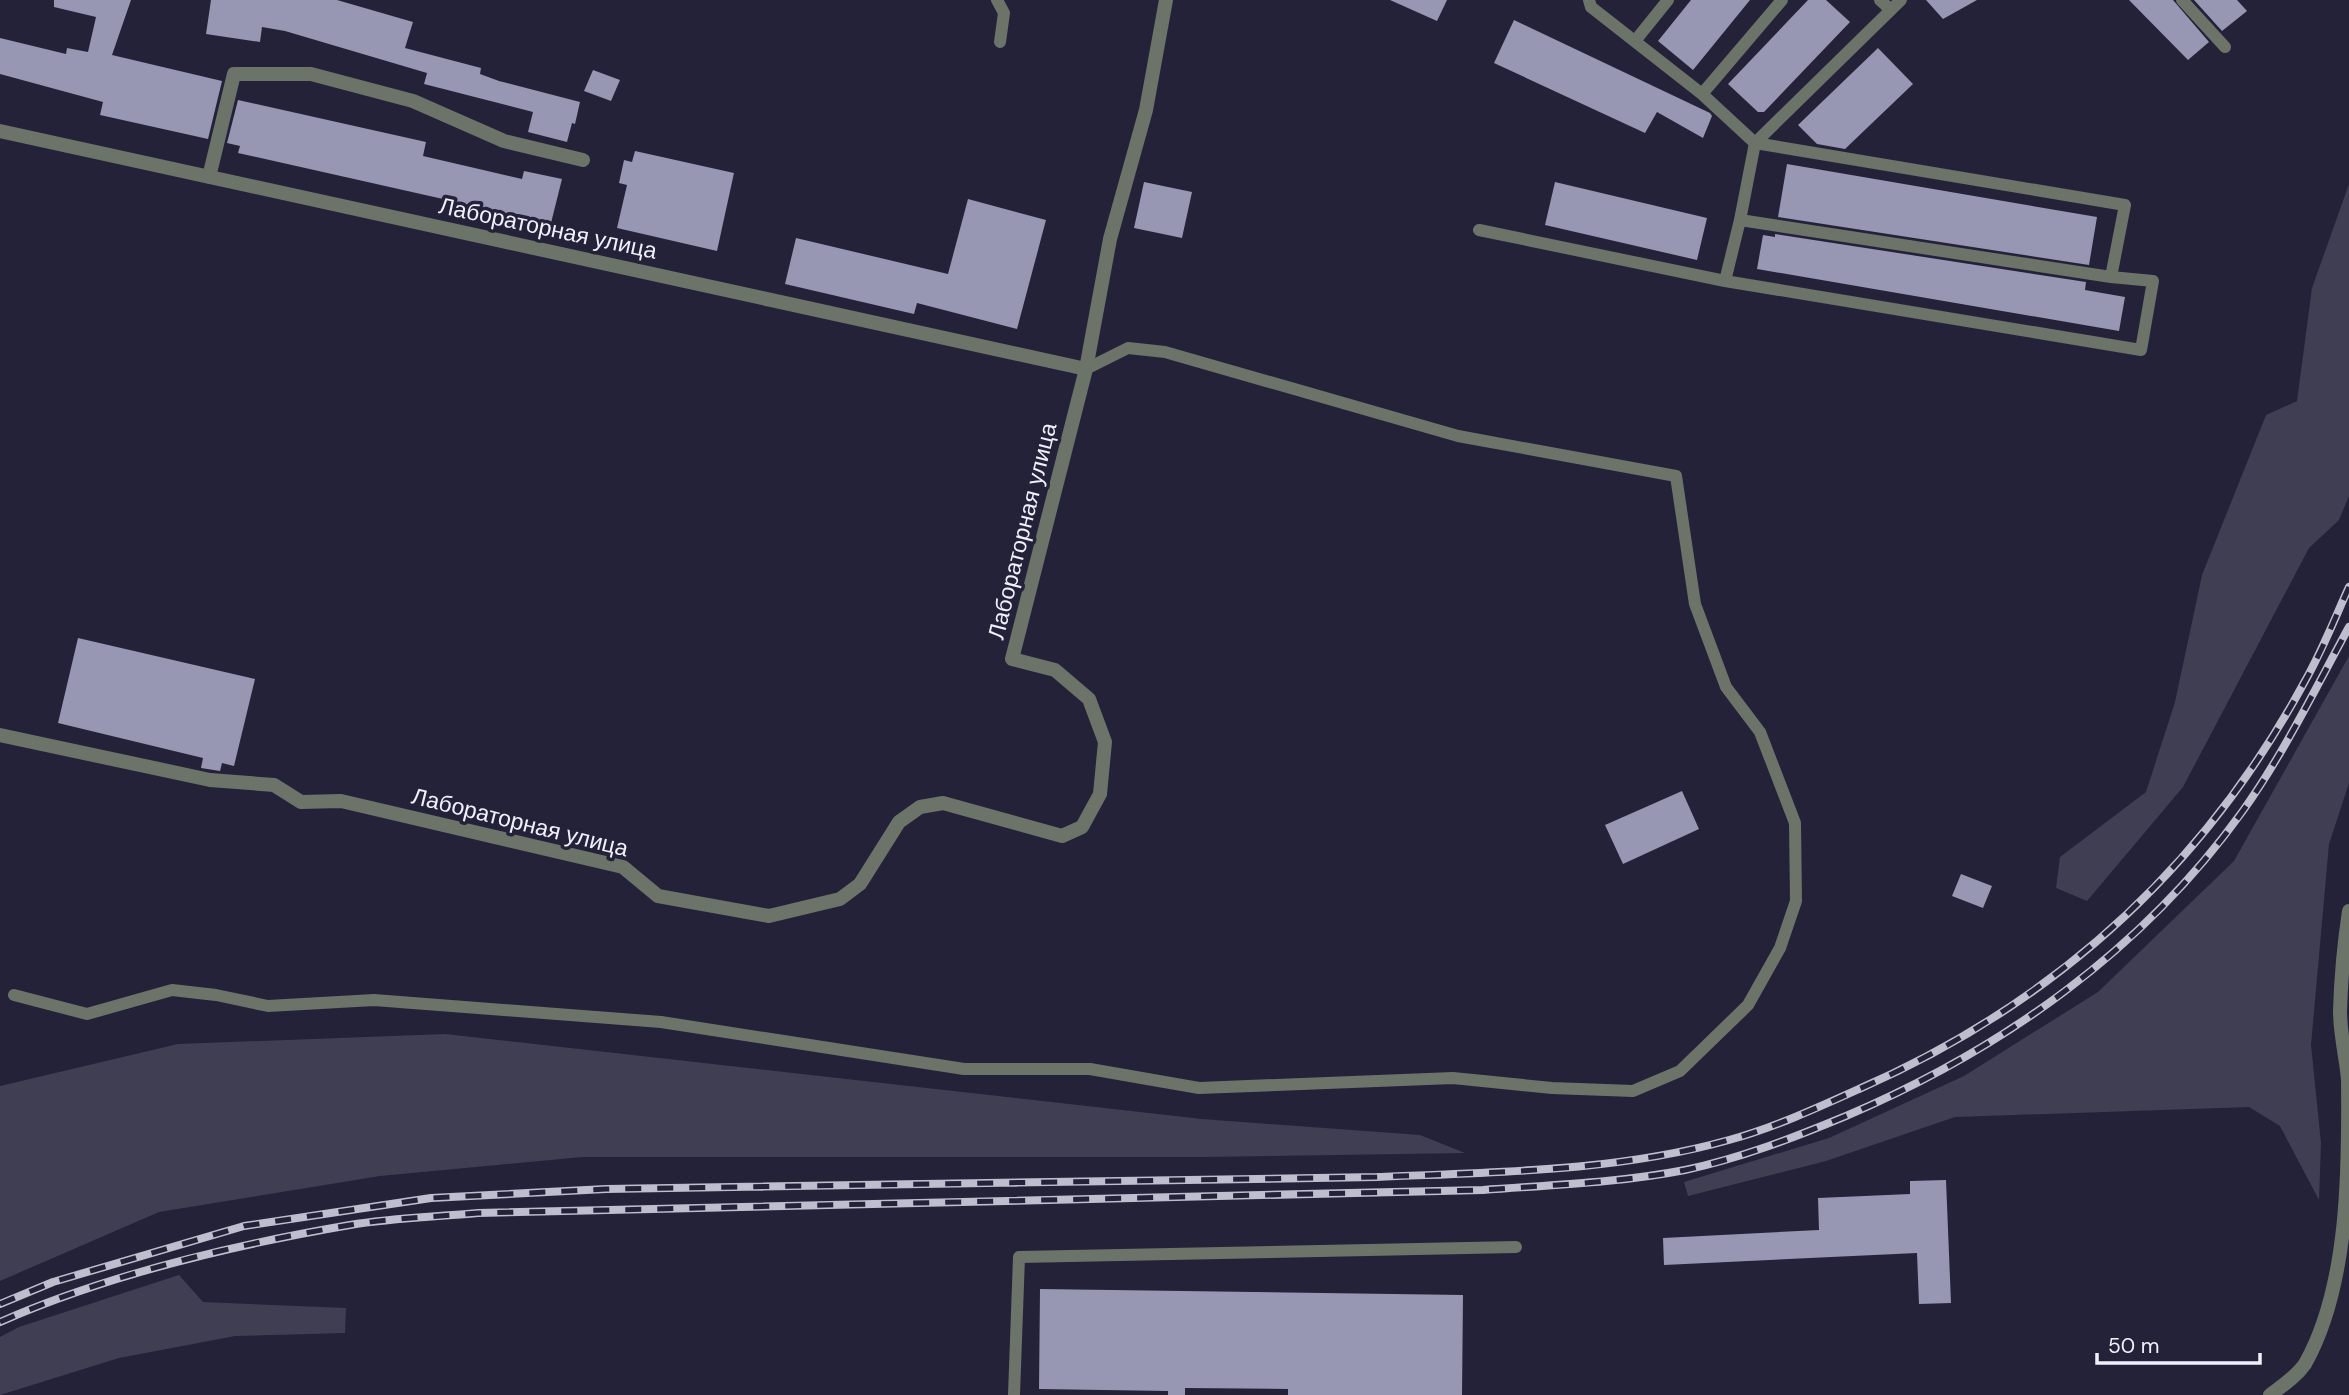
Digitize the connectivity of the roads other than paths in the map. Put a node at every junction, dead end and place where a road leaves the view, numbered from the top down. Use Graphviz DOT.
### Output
graph roads {
  1 [pos="997,0"];
  2 [pos="1166,0"];
  3 [pos="1589,0"];
  4 [pos="1668,0"];
  5 [pos="1782,0"];
  6 [pos="1880,0"];
  7 [pos="1901,0"];
  8 [pos="2182,0"];
  9 [pos="1891,10"];
  10 [pos="1635,41"];
  11 [pos="1000,42"];
  12 [pos="2225,47"];
  13 [pos="1702,94"];
  14 [pos="0,131"];
  15 [pos="1755,143"];
  16 [pos="583,160"];
  17 [pos="209,177"];
  18 [pos="1740,220"];
  19 [pos="1479,230"];
  20 [pos="2111,277"];
  21 [pos="1726,281"];
  22 [pos="1086,369"];
  23 [pos="0,736"];
  24 [pos="2349,911"];
  25 [pos="14,995"];
  26 [pos="1516,1247"];
  27 [pos="1014,1395"];
  28 [pos="2270,1395"];
  1 -- 11 [label="lane"];
  2 -- 22 [label="street, Лабораторная улица"];
  3 -- 10 [label="lane"];
  4 -- 10 [label="lane"];
  5 -- 13 [label="lane"];
  6 -- 9 [label="lane"];
  7 -- 9 [label="lane"];
  8 -- 12 [label="lane"];
  9 -- 15 [label="lane"];
  10 -- 13 [label="lane"];
  13 -- 15 [label="lane"];
  14 -- 17 [label="street, Лабораторная улица"];
  15 -- 18 [label="lane"];
  15 -- 20 [label="lane"];
  16 -- 17 [label="street"];
  17 -- 22 [label="street, Лабораторная улица"];
  18 -- 20 [label="lane"];
  18 -- 21 [label="lane"];
  19 -- 21 [label="lane"];
  20 -- 21 [label="lane"];
  22 -- 23 [label="street, Лабораторная улица"];
  22 -- 25 [label="lane"];
  24 -- 28 [label="street"];
  26 -- 27 [label="lane"];
}
